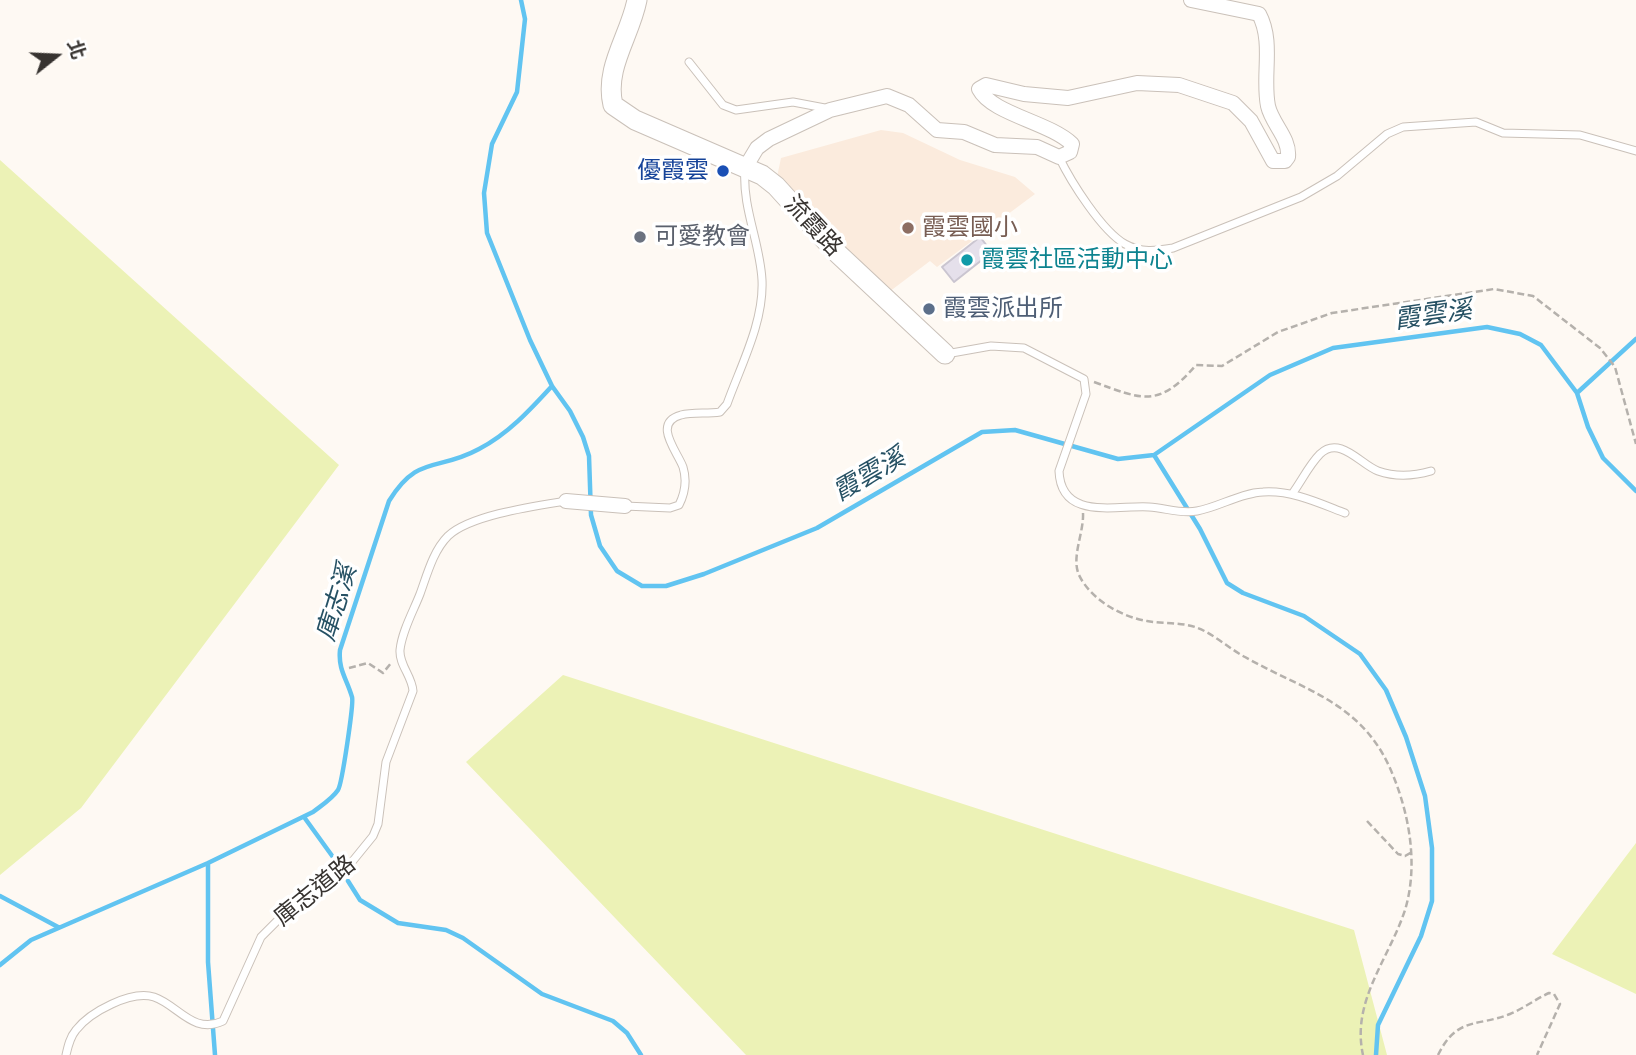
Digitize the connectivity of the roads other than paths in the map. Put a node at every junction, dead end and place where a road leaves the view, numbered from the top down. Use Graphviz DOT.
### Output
graph roads {
  1 [pos="637,0"];
  2 [pos="1191,0"];
  3 [pos="688,62"];
  4 [pos="830,110"];
  5 [pos="1636,151"];
  6 [pos="1059,157"];
  7 [pos="745,168"];
  8 [pos="945,354"];
  9 [pos="1431,471"];
  10 [pos="1292,495"];
  11 [pos="566,501"];
  12 [pos="625,506"];
  13 [pos="1345,513"];
  14 [pos="66,1055"];
  1 -- 7 [label="street, 流霞路"];
  2 -- 6 [label="street"];
  3 -- 4 [label="lane"];
  4 -- 6 [label="street"];
  4 -- 7 [label="street"];
  5 -- 6 [label="lane"];
  7 -- 8 [label="street, 流霞路"];
  7 -- 12 [label="lane"];
  8 -- 10 [label="lane, 流霞路"];
  9 -- 10 [label="lane"];
  10 -- 13 [label="lane"];
  11 -- 12 [label="street"];
  11 -- 14 [label="lane, 庫志道路"];
}
